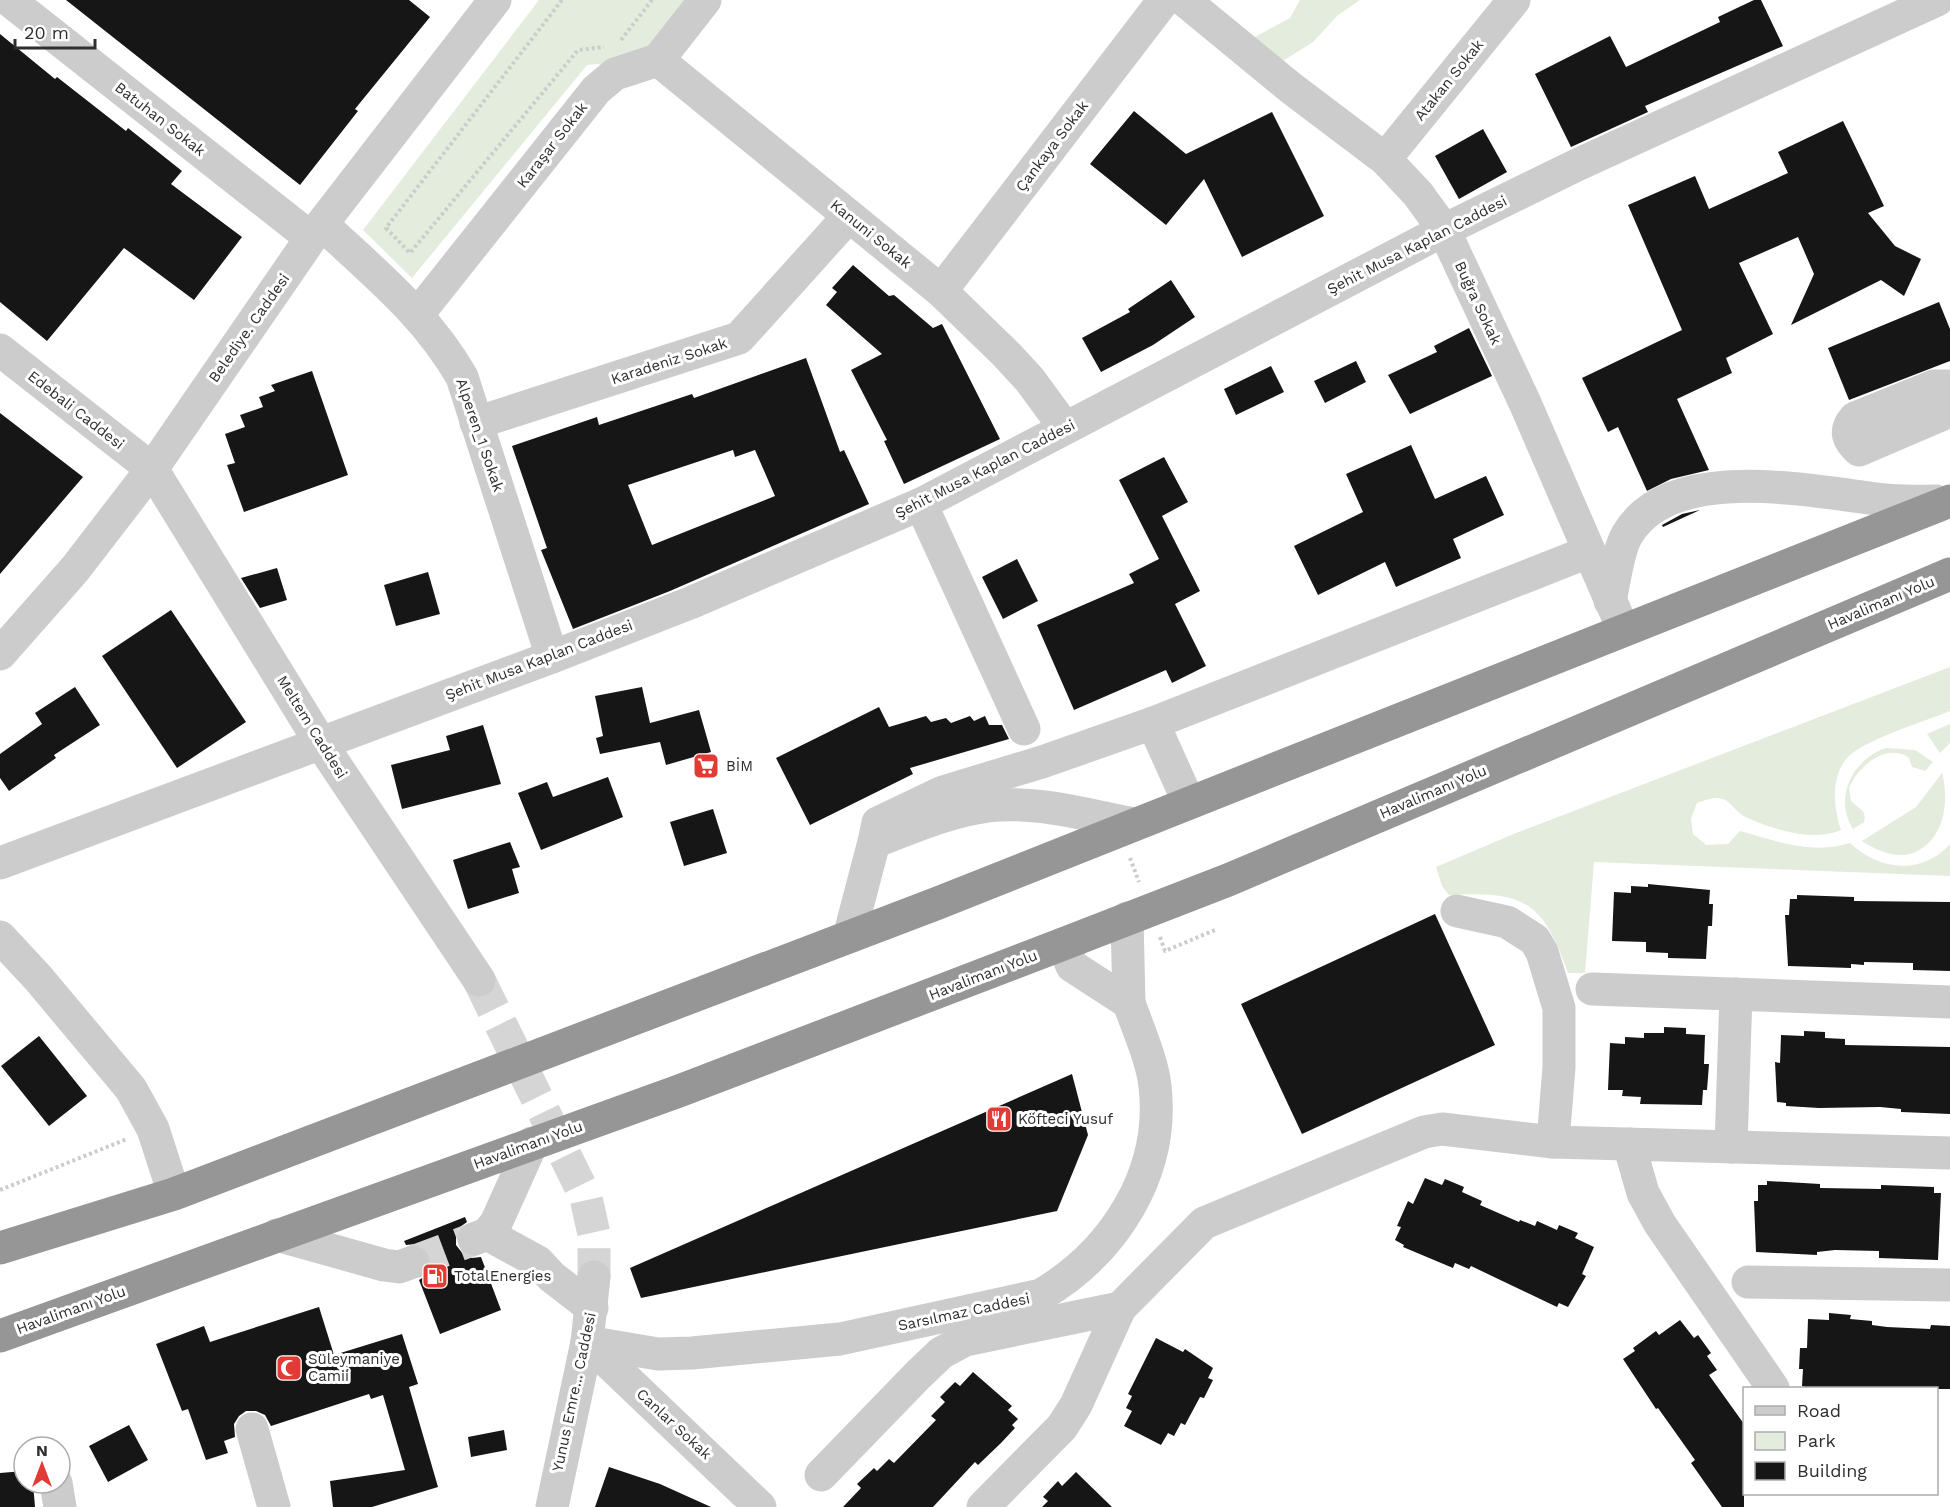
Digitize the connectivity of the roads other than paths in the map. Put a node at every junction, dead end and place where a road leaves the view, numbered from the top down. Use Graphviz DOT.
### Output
graph roads {
  1 [pos="9,0"];
  2 [pos="705,0"];
  3 [pos="1164,0"];
  4 [pos="1184,0"];
  5 [pos="1514,0"];
  6 [pos="1937,0"];
  7 [pos="479,6"];
  8 [pos="658,60"];
  9 [pos="1385,159"];
  10 [pos="849,216"];
  11 [pos="1444,230"];
  12 [pos="316,231"];
  13 [pos="941,291"];
  14 [pos="418,314"];
  15 [pos="1,353"];
  16 [pos="1950,386"];
  17 [pos="1950,411"];
  18 [pos="477,423"];
  19 [pos="1065,429"];
  20 [pos="152,469"];
  21 [pos="1945,499"];
  22 [pos="921,504"];
  23 [pos="1588,552"];
  24 [pos="1950,574"];
  25 [pos="1950,585"];
  26 [pos="1864,609"];
  27 [pos="1617,615"];
  28 [pos="0,654"];
  29 [pos="552,657"];
  30 [pos="1153,723"];
  31 [pos="1024,729"];
  32 [pos="320,742"];
  33 [pos="1189,803"];
  34 [pos="1136,824"];
  35 [pos="874,842"];
  36 [pos="0,863"];
  37 [pos="1457,911"];
  38 [pos="1142,924"];
  39 [pos="849,937"];
  40 [pos="0,938"];
  41 [pos="1063,944"];
  42 [pos="479,980"];
  43 [pos="1592,988"];
  44 [pos="1736,994"];
  45 [pos="1950,1002"];
  46 [pos="1129,1003"];
  47 [pos="1553,1142"];
  48 [pos="532,1143"];
  49 [pos="1629,1144"];
  50 [pos="1731,1147"];
  51 [pos="1950,1153"];
  52 [pos="174,1194"];
  53 [pos="278,1235"];
  54 [pos="0,1248"];
  55 [pos="412,1262"];
  56 [pos="1748,1282"];
  57 [pos="1950,1285"];
  58 [pos="1120,1308"];
  59 [pos="0,1336"];
  60 [pos="587,1342"];
  61 [pos="1772,1387"];
  62 [pos="252,1429"];
  63 [pos="821,1475"];
  64 [pos="274,1507"];
  65 [pos="552,1507"];
  66 [pos="760,1507"];
  67 [pos="983,1507"];
  1 -- 12 [label="street, Batuhan Sokak"];
  2 -- 8 [label="street"];
  3 -- 13 [label="street, Çankaya Sokak"];
  4 -- 9 [label="street, Buğra Sokak"];
  5 -- 9 [label="street, Atakan Sokak"];
  6 -- 11 [label="street, Şehit Musa Kaplan Caddesi"];
  7 -- 12 [label="street, Belediye. Caddesi"];
  8 -- 10 [label="street, Kanuni Sokak"];
  8 -- 14 [label="street, Karaşar Sokak"];
  9 -- 11 [label="street, Buğra Sokak"];
  10 -- 13 [label="street, Kanuni Sokak"];
  10 -- 18 [label="street, Karadeniz Sokak"];
  11 -- 19 [label="street, Şehit Musa Kaplan Caddesi"];
  11 -- 23 [label="street, Buğra Sokak"];
  12 -- 14 [label="street, Alperen_1 Sokak"];
  12 -- 20 [label="street, Belediye. Caddesi"];
  13 -- 19 [label="street, Kanuni Sokak"];
  14 -- 18 [label="street, Alperen_1 Sokak"];
  15 -- 20 [label="street, Edebali Caddesi"];
  16 -- 17 [label="street"];
  18 -- 29 [label="street, Alperen_1 Sokak"];
  19 -- 22 [label="street, Şehit Musa Kaplan Caddesi"];
  20 -- 28 [label="street, Belediye. Caddesi"];
  20 -- 32 [label="street, Meltem Caddesi"];
  21 -- 27 [label="highway"];
  21 -- 27 [label="street"];
  22 -- 29 [label="street, Şehit Musa Kaplan Caddesi"];
  22 -- 31 [label="street"];
  23 -- 27 [label="street, Buğra Sokak"];
  23 -- 30 [label="street"];
  24 -- 26 [label="highway, Havalimanı Yolu"];
  25 -- 26 [label="highway"];
  26 -- 38 [label="highway, Havalimanı Yolu"];
  27 -- 33 [label="highway"];
  29 -- 32 [label="street, Şehit Musa Kaplan Caddesi"];
  30 -- 33 [label="street"];
  30 -- 35 [label="street"];
  32 -- 36 [label="street, Şehit Musa Kaplan Caddesi"];
  32 -- 42 [label="street, Meltem Caddesi"];
  33 -- 34 [label="highway"];
  34 -- 35 [label="street"];
  34 -- 39 [label="highway"];
  35 -- 39 [label="street"];
  37 -- 47 [label="street"];
  38 -- 41 [label="highway, Havalimanı Yolu"];
  38 -- 46 [label="street, Sarsılmaz Caddesi"];
  39 -- 52 [label="highway"];
  40 -- 52 [label="street"];
  41 -- 46 [label="street"];
  41 -- 48 [label="highway, Havalimanı Yolu"];
  43 -- 44 [label="street"];
  44 -- 45 [label="street"];
  44 -- 50 [label="street"];
  46 -- 60 [label="street, Sarsılmaz Caddesi"];
  47 -- 49 [label="street"];
  47 -- 58 [label="street"];
  48 -- 53 [label="highway, Havalimanı Yolu"];
  48 -- 60 [label="street, Yunus Emre... Caddesi"];
  49 -- 50 [label="street"];
  49 -- 61 [label="street"];
  50 -- 51 [label="street"];
  52 -- 54 [label="highway"];
  53 -- 55 [label="street"];
  53 -- 59 [label="highway, Havalimanı Yolu"];
  56 -- 57 [label="street"];
  58 -- 63 [label="street"];
  58 -- 67 [label="street"];
  60 -- 65 [label="street, Yunus Emre... Caddesi"];
  60 -- 66 [label="street, Canlar Sokak"];
  62 -- 64 [label="street"];
}
